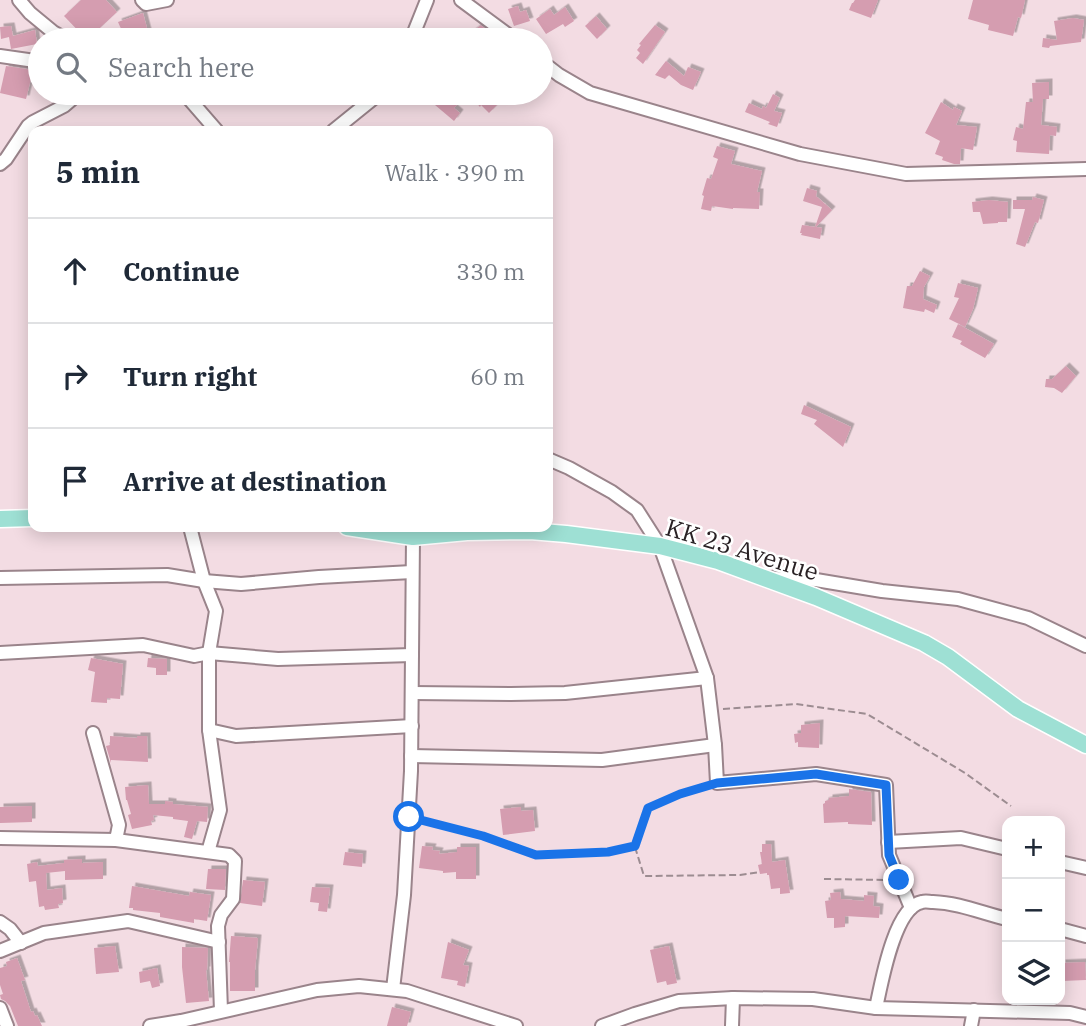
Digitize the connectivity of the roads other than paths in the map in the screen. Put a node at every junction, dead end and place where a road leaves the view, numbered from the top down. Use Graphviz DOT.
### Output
graph roads {
  1 [pos="19,0"];
  2 [pos="142,0"];
  3 [pos="167,0"];
  4 [pos="427,0"];
  5 [pos="461,0"];
  6 [pos="44,28"];
  7 [pos="416,28"];
  8 [pos="498,28"];
  9 [pos="0,56"];
  10 [pos="28,60"];
  11 [pos="553,70"];
  12 [pos="65,105"];
  13 [pos="194,105"];
  14 [pos="365,105"];
  15 [pos="28,126"];
  16 [pos="28,126"];
  17 [pos="213,126"];
  18 [pos="339,126"];
  19 [pos="0,164"];
  20 [pos="1086,169"];
  21 [pos="553,461"];
  22 [pos="28,518"];
  23 [pos="0,519"];
  24 [pos="191,532"];
  25 [pos="380,532"];
  26 [pos="467,532"];
  27 [pos="542,532"];
  28 [pos="413,537"];
  29 [pos="660,546"];
  30 [pos="412,572"];
  31 [pos="0,578"];
  32 [pos="762,578"];
  33 [pos="204,581"];
  34 [pos="1086,646"];
  35 [pos="0,653"];
  36 [pos="208,653"];
  37 [pos="412,656"];
  38 [pos="707,678"];
  39 [pos="412,693"];
  40 [pos="412,726"];
  41 [pos="209,730"];
  42 [pos="93,733"];
  43 [pos="1086,745"];
  44 [pos="715,746"];
  45 [pos="411,756"];
  46 [pos="0,838"];
  47 [pos="116,840"];
  48 [pos="888,842"];
  49 [pos="1002,848"];
  50 [pos="208,852"];
  51 [pos="1065,863"];
  52 [pos="1086,869"];
  53 [pos="911,908"];
  54 [pos="1002,918"];
  55 [pos="0,922"];
  56 [pos="1065,930"];
  57 [pos="1086,936"];
  58 [pos="219,942"];
  59 [pos="21,943"];
  60 [pos="0,951"];
  61 [pos="393,989"];
  62 [pos="733,998"];
  63 [pos="0,1008"];
  64 [pos="876,1008"];
  65 [pos="974,1010"];
  66 [pos="222,1011"];
  67 [pos="1086,1017"];
  68 [pos="1044,1019"];
  69 [pos="181,1023"];
  70 [pos="7,1026"];
  71 [pos="150,1026"];
  72 [pos="516,1026"];
  73 [pos="601,1026"];
  74 [pos="732,1026"];
  75 [pos="971,1026"];
  1 -- 6 [label="street"];
  2 -- 3 [label="street"];
  4 -- 7 [label="street"];
  5 -- 8 [label="street"];
  9 -- 10 [label="street"];
  11 -- 20 [label="street"];
  12 -- 15 [label="street"];
  13 -- 17 [label="street"];
  14 -- 18 [label="street"];
  16 -- 19 [label="street"];
  21 -- 29 [label="street"];
  22 -- 23 [label="main road"];
  24 -- 33 [label="street"];
  25 -- 28 [label="main road, KK 23 Avenue"];
  26 -- 28 [label="main road, KK 23 Avenue"];
  27 -- 29 [label="main road, KK 23 Avenue"];
  28 -- 30 [label="street"];
  29 -- 32 [label="main road, KK 23 Avenue"];
  29 -- 38 [label="street"];
  30 -- 33 [label="street"];
  30 -- 37 [label="street"];
  31 -- 33 [label="street"];
  32 -- 34 [label="street"];
  32 -- 43 [label="main road, KK 23 Avenue"];
  33 -- 36 [label="street"];
  35 -- 36 [label="street"];
  36 -- 37 [label="street"];
  36 -- 41 [label="street"];
  37 -- 39 [label="street"];
  38 -- 39 [label="street"];
  38 -- 44 [label="street"];
  39 -- 40 [label="street"];
  40 -- 41 [label="street"];
  40 -- 45 [label="street"];
  41 -- 50 [label="street"];
  42 -- 47 [label="street"];
  44 -- 45 [label="street"];
  44 -- 48 [label="street"];
  45 -- 61 [label="street"];
  46 -- 47 [label="street"];
  47 -- 50 [label="street"];
  48 -- 49 [label="street"];
  48 -- 53 [label="street"];
  50 -- 58 [label="street"];
  51 -- 52 [label="street"];
  53 -- 54 [label="street"];
  53 -- 64 [label="street"];
  55 -- 59 [label="street"];
  56 -- 57 [label="street"];
  58 -- 59 [label="street"];
  58 -- 66 [label="street"];
  59 -- 60 [label="street"];
  61 -- 66 [label="street"];
  61 -- 72 [label="street"];
  62 -- 64 [label="street"];
  62 -- 73 [label="street"];
  62 -- 74 [label="street"];
  63 -- 70 [label="street"];
  64 -- 65 [label="street"];
  65 -- 68 [label="street"];
  65 -- 75 [label="street"];
  66 -- 69 [label="street"];
  67 -- 68 [label="street"];
  69 -- 71 [label="street"];
}
